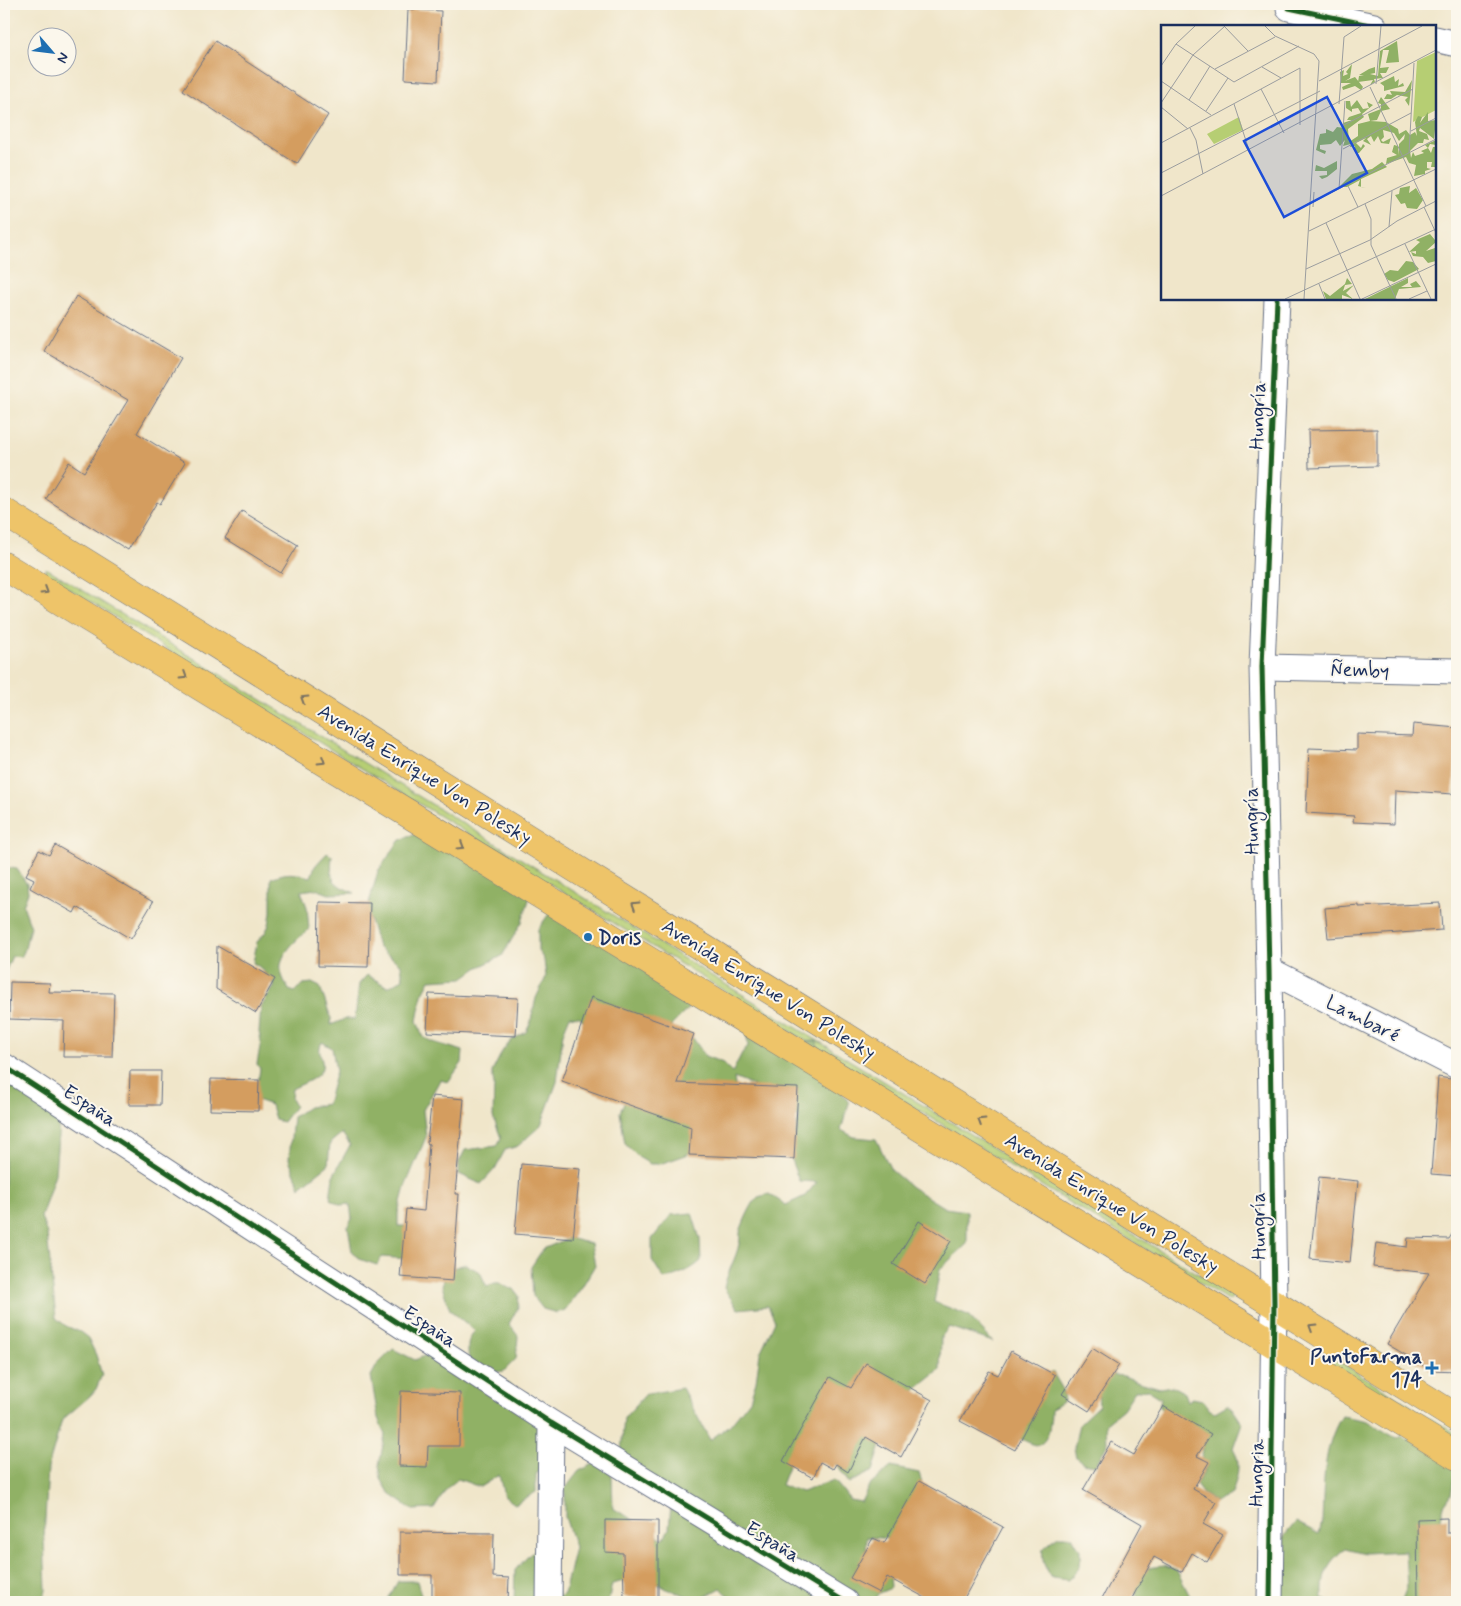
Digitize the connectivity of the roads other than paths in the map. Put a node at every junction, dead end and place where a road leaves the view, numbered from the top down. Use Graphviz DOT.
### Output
graph roads {
  1 [pos="1289,13"];
  2 [pos="1367,25"];
  3 [pos="1436,39"];
  4 [pos="1457,44"];
  5 [pos="1277,300"];
  6 [pos="4,512"];
  7 [pos="4,566"];
  8 [pos="1262,667"];
  9 [pos="1457,671"];
  10 [pos="1269,970"];
  11 [pos="4,1066"];
  12 [pos="1457,1066"];
  13 [pos="1274,1303"];
  14 [pos="1273,1344"];
  15 [pos="1457,1418"];
  16 [pos="551,1423"];
  17 [pos="1457,1456"];
  18 [pos="549,1602"];
  19 [pos="845,1602"];
  20 [pos="1270,1602"];
  1 -- 2 [label="street"];
  3 -- 4 [label="street"];
  5 -- 8 [label="street, Hungría"];
  13 -- 6 [label="main road, Avenida Enrique Von Polesky, one-way"];
  7 -- 14 [label="main road, Avenida Enrique Von Polesky, one-way"];
  8 -- 9 [label="street, Ñemby"];
  8 -- 10 [label="street, Hungría"];
  10 -- 12 [label="street, Lambaré"];
  10 -- 13 [label="street, Hungría"];
  11 -- 16 [label="street, España"];
  13 -- 14 [label="street, Hungría"];
  15 -- 13 [label="main road, Avenida Enrique Von Polesky, one-way"];
  14 -- 17 [label="main road, Avenida Enrique Von Polesky"];
  14 -- 20 [label="street, Hungria"];
  16 -- 18 [label="street"];
  16 -- 19 [label="street, España"];
}
